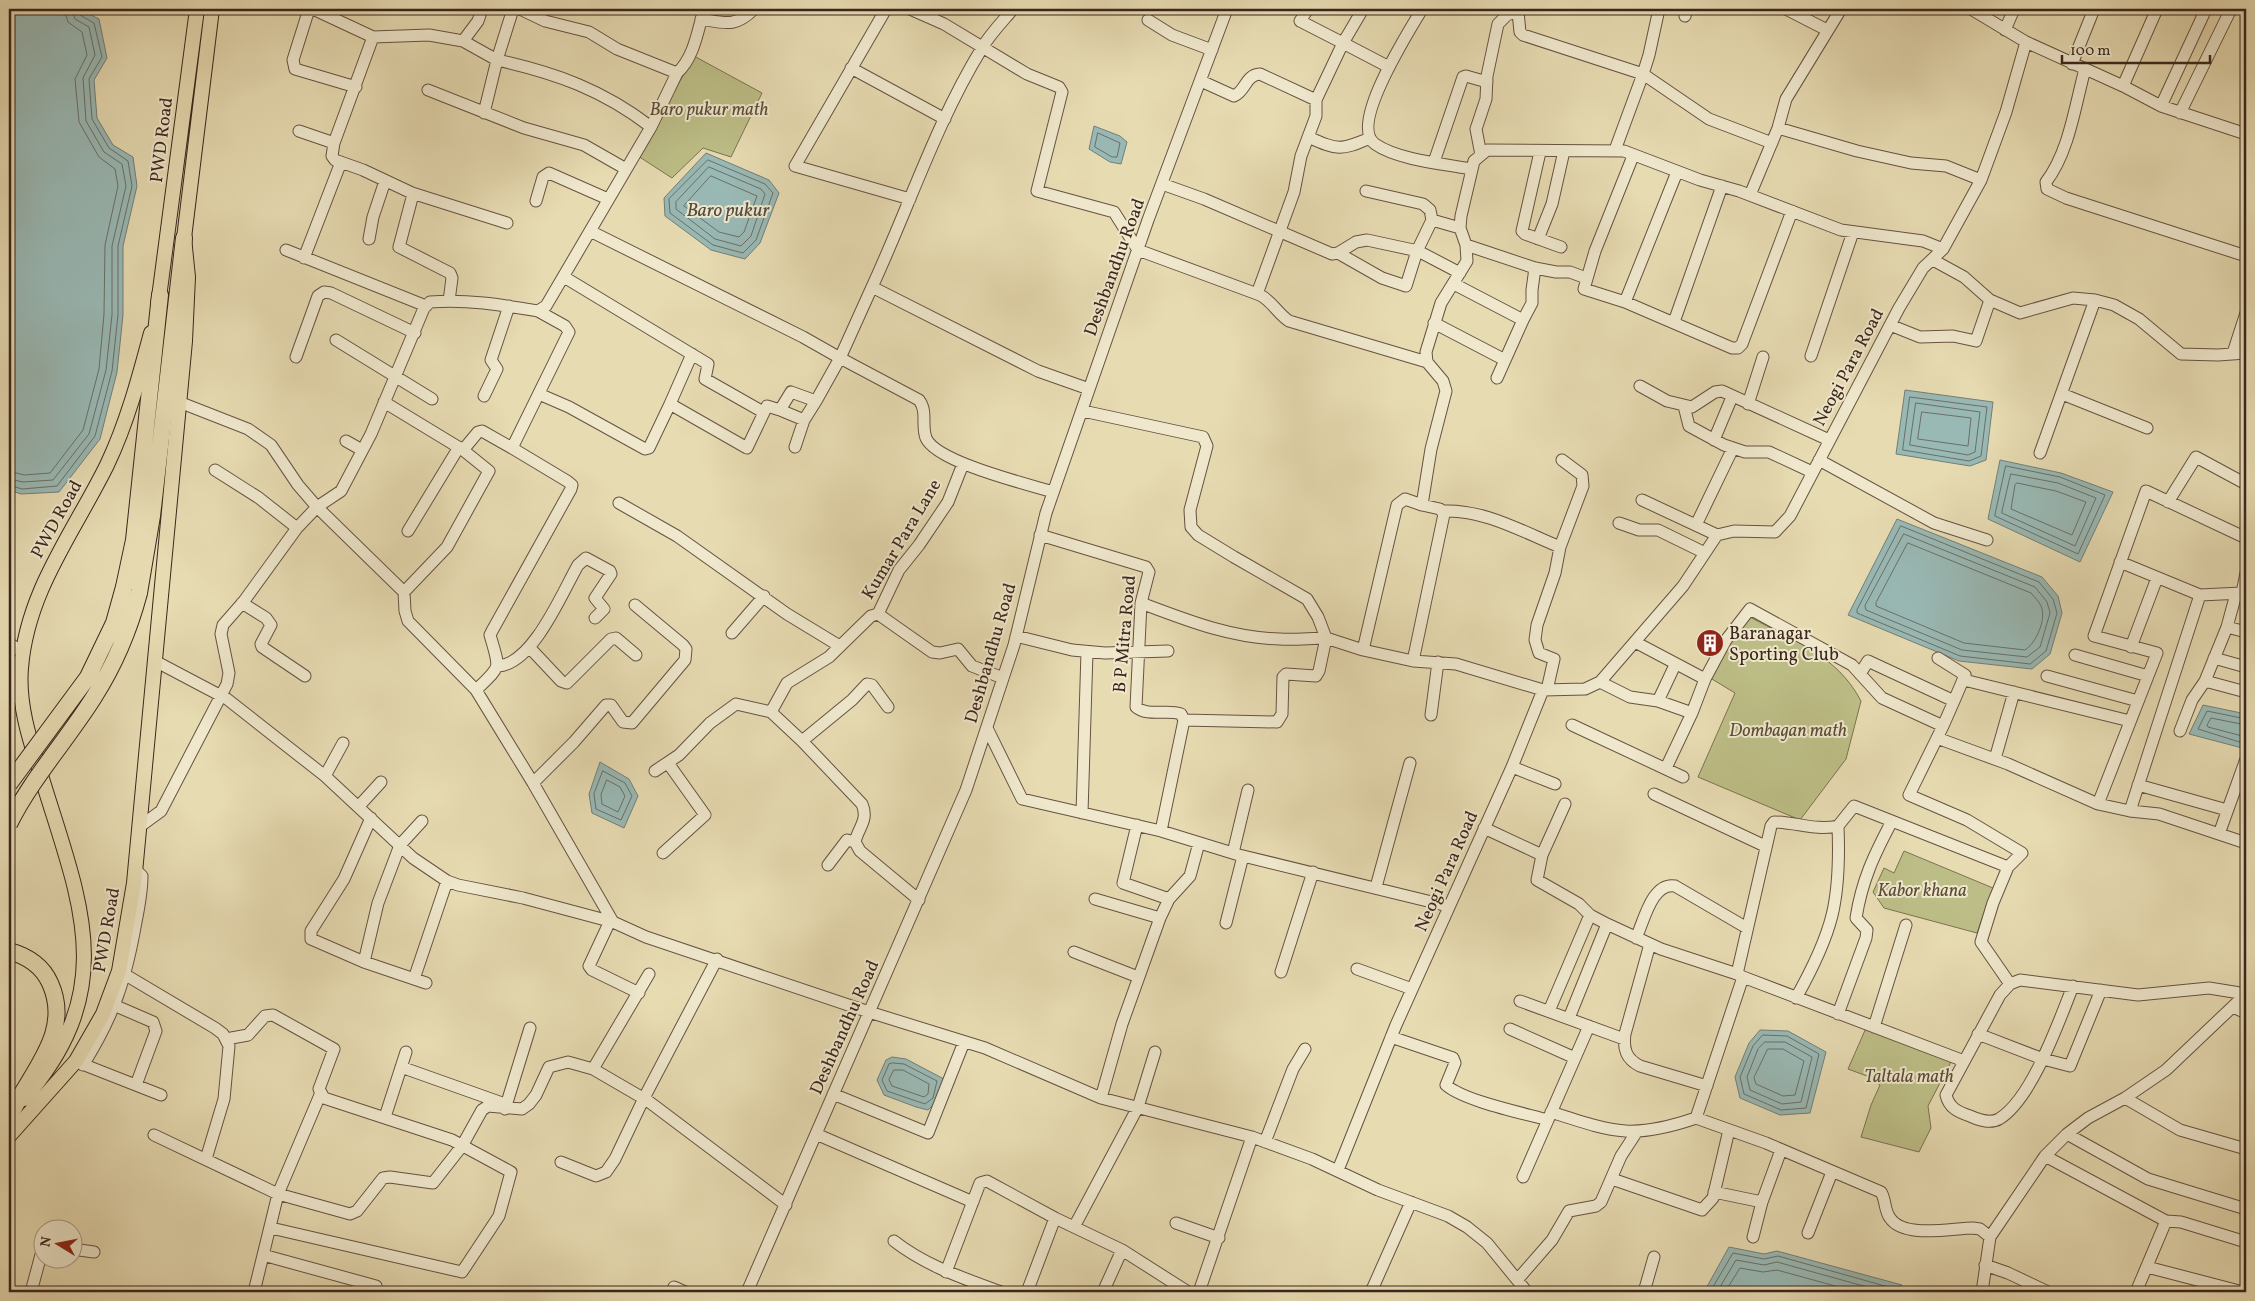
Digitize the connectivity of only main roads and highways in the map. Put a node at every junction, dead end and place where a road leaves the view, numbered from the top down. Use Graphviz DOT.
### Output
graph roads {
  1 [pos="197,9"];
  2 [pos="212,9"];
  3 [pos="184,238"];
  4 [pos="160,295"];
  5 [pos="131,590"];
  6 [pos="9,784"];
  7 [pos="9,824"];
  8 [pos="9,952"];
  9 [pos="10,1116"];
  10 [pos="9,1136"];
  1 -- 4 [label="main road, PWD Road"];
  2 -- 3 [label="main road, PWD Road"];
  3 -- 5 [label="highway"];
  3 -- 10 [label="main road, PWD Road"];
  4 -- 5 [label="highway"];
  4 -- 9 [label="main road, PWD Road"];
  5 -- 6 [label="highway, bridge"];
  5 -- 7 [label="highway, bridge"];
  8 -- 9 [label="highway"];
}
